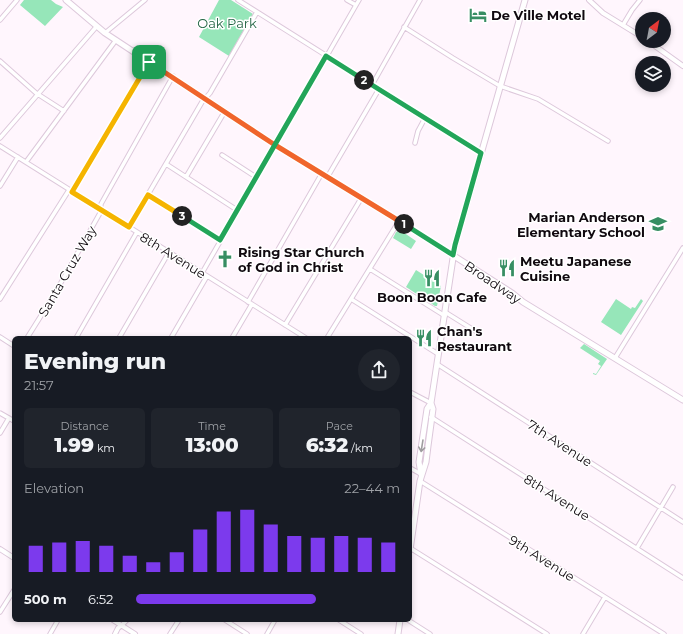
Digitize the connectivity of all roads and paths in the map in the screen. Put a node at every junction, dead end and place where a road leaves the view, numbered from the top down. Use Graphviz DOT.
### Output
graph roads {
  1 [pos="17,0"];
  2 [pos="66,0"];
  3 [pos="145,0"];
  4 [pos="238,0"];
  5 [pos="347,0"];
  6 [pos="358,0"];
  7 [pos="420,0"];
  8 [pos="525,0"];
  9 [pos="589,0"];
  10 [pos="640,0"];
  11 [pos="356,5"];
  12 [pos="257,12"];
  13 [pos="0,20"];
  14 [pos="623,25"];
  15 [pos="97,26"];
  16 [pos="404,27"];
  17 [pos="105,33"];
  18 [pos="635,33"];
  19 [pos="116,40"];
  20 [pos="658,48"];
  21 [pos="326,56"];
  22 [pos="0,61"];
  23 [pos="149,62"];
  24 [pos="683,66"];
  25 [pos="173,76"];
  26 [pos="372,84"];
  27 [pos="500,86"];
  28 [pos="379,89"];
  29 [pos="39,94"];
  30 [pos="205,98"];
  31 [pos="64,110"];
  32 [pos="225,111"];
  33 [pos="425,118"];
  34 [pos="0,138"];
  35 [pos="608,141"];
  36 [pos="414,143"];
  37 [pos="275,145"];
  38 [pos="0,146"];
  39 [pos="481,153"];
  40 [pos="222,155"];
  41 [pos="18,157"];
  42 [pos="26,162"];
  43 [pos="166,164"];
  44 [pos="322,173"];
  45 [pos="328,176"];
  46 [pos="256,177"];
  47 [pos="186,178"];
  48 [pos="0,186"];
  49 [pos="71,190"];
  50 [pos="148,195"];
  51 [pos="362,197"];
  52 [pos="100,209"];
  53 [pos="237,210"];
  54 [pos="399,221"];
  55 [pos="129,227"];
  56 [pos="137,232"];
  57 [pos="220,240"];
  58 [pos="683,248"];
  59 [pos="169,252"];
  60 [pos="453,255"];
  61 [pos="370,269"];
  62 [pos="202,273"];
  63 [pos="207,276"];
  64 [pos="0,299"];
  65 [pos="351,299"];
  66 [pos="248,302"];
  67 [pos="252,304"];
  68 [pos="445,314"];
  69 [pos="285,325"];
  70 [pos="478,332"];
  71 [pos="28,336"];
  72 [pos="77,336"];
  73 [pos="120,336"];
  74 [pos="172,336"];
  75 [pos="233,336"];
  76 [pos="300,336"];
  77 [pos="328,336"];
  78 [pos="410,336"];
  79 [pos="0,338"];
  80 [pos="412,338"];
  81 [pos="12,345"];
  82 [pos="438,354"];
  83 [pos="615,358"];
  84 [pos="437,364"];
  85 [pos="412,393"];
  86 [pos="683,400"];
  87 [pos="431,403"];
  88 [pos="0,413"];
  89 [pos="431,417"];
  90 [pos="9,418"];
  91 [pos="12,420"];
  92 [pos="0,433"];
  93 [pos="412,469"];
  94 [pos="421,474"];
  95 [pos="420,481"];
  96 [pos="673,487"];
  97 [pos="660,507"];
  98 [pos="683,522"];
  99 [pos="412,532"];
  100 [pos="637,548"];
  101 [pos="0,549"];
  102 [pos="412,550"];
  103 [pos="12,557"];
  104 [pos="683,578"];
  105 [pos="12,593"];
  106 [pos="606,597"];
  107 [pos="0,612"];
  108 [pos="57,622"];
  109 [pos="117,622"];
  110 [pos="125,622"];
  111 [pos="178,622"];
  112 [pos="228,622"];
  113 [pos="275,622"];
  114 [pos="342,622"];
  115 [pos="400,622"];
  116 [pos="411,622"];
  117 [pos="122,625"];
  118 [pos="50,634"];
  119 [pos="115,634"];
  120 [pos="135,634"];
  121 [pos="170,634"];
  122 [pos="247,634"];
  123 [pos="267,634"];
  124 [pos="361,634"];
  125 [pos="398,634"];
  126 [pos="430,634"];
  127 [pos="547,634"];
  128 [pos="583,634"];
  129 [pos="664,634"];
  1 -- 13 [label="street"];
  2 -- 15 [label="main road, Broadway"];
  3 -- 17 [label="street"];
  4 -- 12 [label="street"];
  5 -- 11 [label="street"];
  6 -- 11 [label="street"];
  7 -- 16 [label="street"];
  8 -- 27 [label="main road"];
  9 -- 14 [label="street"];
  10 -- 14 [label="street"];
  11 -- 21 [label="street"];
  12 -- 21 [label="street"];
  12 -- 30 [label="street"];
  14 -- 18 [label="street"];
  15 -- 17 [label="main road, Broadway"];
  15 -- 29 [label="street"];
  16 -- 26 [label="street"];
  16 -- 27 [label="street"];
  17 -- 19 [label="main road, Broadway"];
  19 -- 23 [label="main road, Broadway"];
  19 -- 31 [label="street"];
  20 -- 24 [label="street"];
  21 -- 26 [label="street"];
  21 -- 37 [label="street"];
  22 -- 29 [label="street"];
  23 -- 25 [label="main road, Broadway"];
  23 -- 49 [label="street"];
  25 -- 30 [label="main road, Broadway"];
  25 -- 52 [label="street, Santa Cruz Way"];
  26 -- 28 [label="street"];
  27 -- 35 [label="street"];
  27 -- 39 [label="main road"];
  28 -- 33 [label="street"];
  28 -- 45 [label="street"];
  29 -- 31 [label="street"];
  29 -- 34 [label="street"];
  30 -- 32 [label="main road, Broadway"];
  30 -- 43 [label="street"];
  31 -- 42 [label="street"];
  32 -- 37 [label="main road, Broadway"];
  32 -- 47 [label="street"];
  33 -- 36 [label="street"];
  33 -- 39 [label="street"];
  37 -- 44 [label="main road, Broadway"];
  37 -- 46 [label="street"];
  38 -- 41 [label="street, 8th Avenue"];
  39 -- 60 [label="main road"];
  40 -- 46 [label="street"];
  41 -- 42 [label="street, 8th Avenue"];
  41 -- 48 [label="street"];
  42 -- 49 [label="street, 8th Avenue"];
  43 -- 47 [label="street"];
  43 -- 50 [label="street"];
  44 -- 45 [label="main road, Broadway"];
  44 -- 66 [label="street"];
  45 -- 51 [label="main road, Broadway"];
  46 -- 53 [label="street"];
  47 -- 53 [label="street"];
  49 -- 52 [label="street, 8th Avenue"];
  49 -- 64 [label="street"];
  50 -- 55 [label="street"];
  50 -- 57 [label="street"];
  51 -- 54 [label="main road, Broadway"];
  51 -- 69 [label="street"];
  52 -- 55 [label="street, 8th Avenue"];
  52 -- 71 [label="street, Santa Cruz Way"];
  53 -- 57 [label="street"];
  54 -- 60 [label="main road, Broadway"];
  54 -- 61 [label="street"];
  55 -- 56 [label="street, 8th Avenue"];
  56 -- 59 [label="street, 8th Avenue"];
  56 -- 72 [label="street"];
  57 -- 62 [label="street"];
  58 -- 83 [label="street"];
  59 -- 62 [label="street, 8th Avenue"];
  59 -- 73 [label="street"];
  60 -- 68 [label="main road"];
  60 -- 83 [label="main road, Broadway"];
  61 -- 65 [label="street"];
  61 -- 68 [label="street"];
  62 -- 63 [label="street, 8th Avenue"];
  63 -- 66 [label="street, 8th Avenue"];
  63 -- 74 [label="street"];
  65 -- 77 [label="street"];
  65 -- 78 [label="street"];
  66 -- 67 [label="street, 8th Avenue"];
  67 -- 69 [label="street, 8th Avenue"];
  67 -- 75 [label="street"];
  68 -- 70 [label="street"];
  68 -- 82 [label="main road"];
  69 -- 76 [label="street, 8th Avenue"];
  79 -- 81 [label="street"];
  80 -- 82 [label="street"];
  82 -- 84 [label="main road"];
  83 -- 86 [label="main road, Broadway"];
  84 -- 87 [label="main road"];
  84 -- 97 [label="street, 7th Avenue"];
  85 -- 87 [label="street"];
  87 -- 89 [label="main road"];
  87 -- 94 [label="main road, one-way"];
  88 -- 90 [label="street"];
  89 -- 94 [label="main road"];
  89 -- 100 [label="street, 8th Avenue"];
  90 -- 91 [label="street"];
  90 -- 92 [label="street"];
  93 -- 94 [label="street"];
  94 -- 95 [label="main road"];
  95 -- 99 [label="main road"];
  95 -- 106 [label="street, 9th Avenue"];
  96 -- 97 [label="street"];
  97 -- 98 [label="street, 7th Avenue"];
  97 -- 100 [label="street"];
  100 -- 104 [label="street, 8th Avenue"];
  101 -- 103 [label="street"];
  102 -- 127 [label="street"];
  105 -- 107 [label="street"];
  106 -- 128 [label="street"];
  106 -- 129 [label="street, 9th Avenue"];
  108 -- 118 [label="street"];
  109 -- 117 [label="street"];
  110 -- 117 [label="street"];
  111 -- 121 [label="street"];
  112 -- 122 [label="street"];
  113 -- 123 [label="street"];
  114 -- 124 [label="street"];
  115 -- 125 [label="main road"];
  116 -- 126 [label="street"];
  117 -- 119 [label="street"];
  117 -- 120 [label="street"];
}
